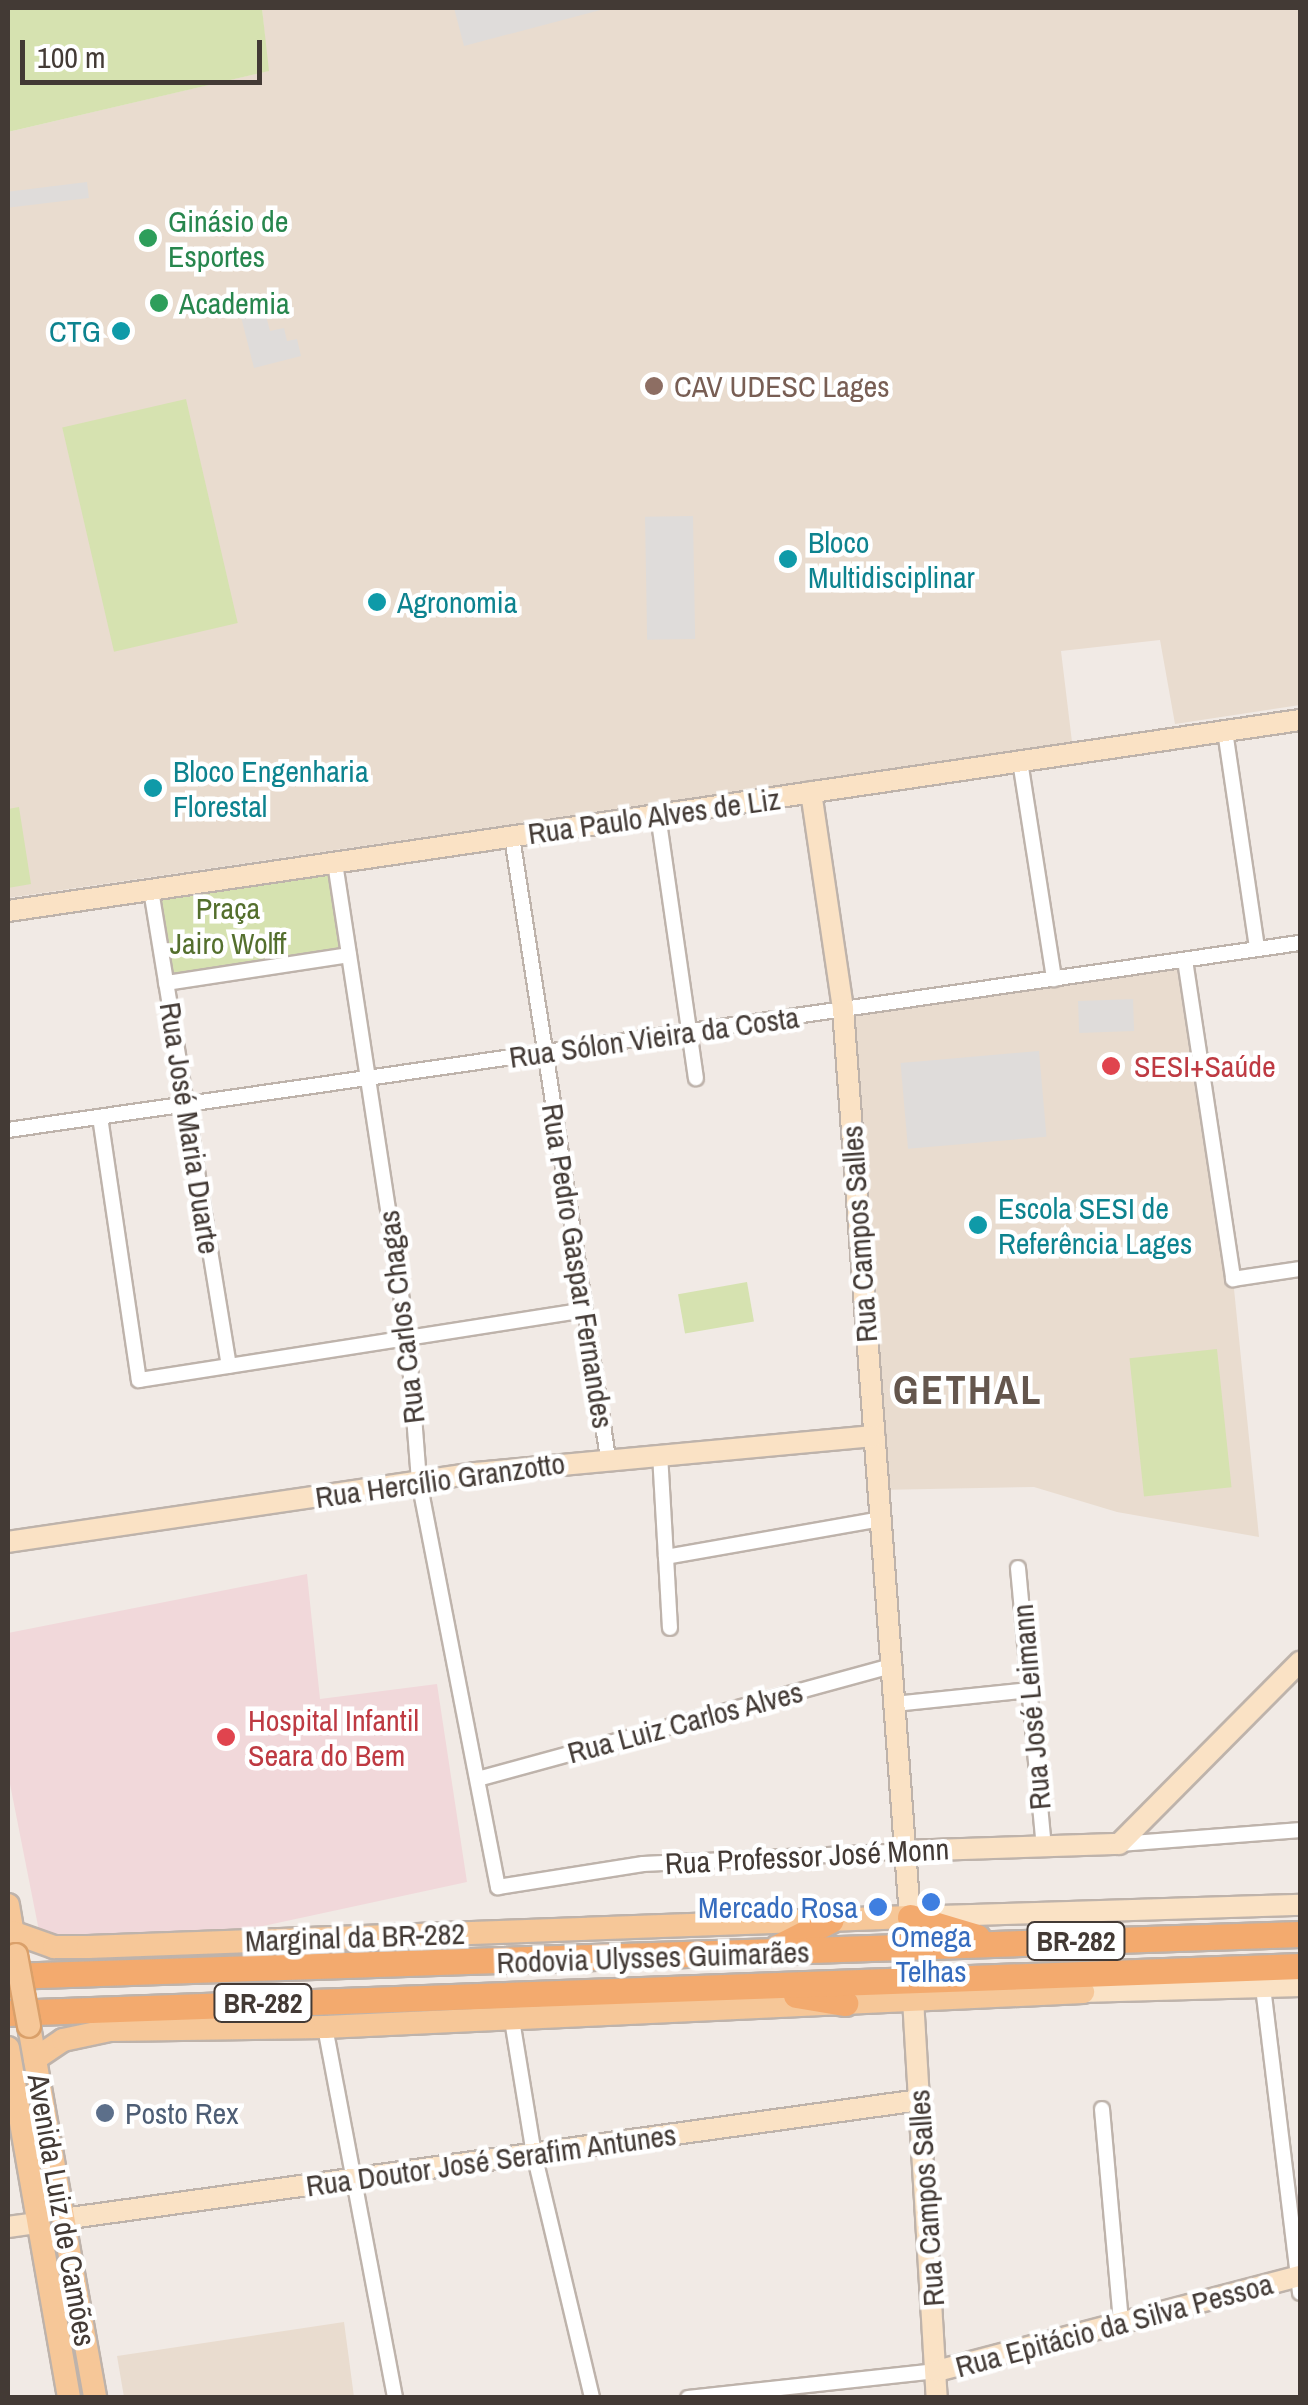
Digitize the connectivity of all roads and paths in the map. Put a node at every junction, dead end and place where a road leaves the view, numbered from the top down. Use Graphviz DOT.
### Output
graph roads {
  1 [pos="1300,720"];
  2 [pos="1225,731"];
  3 [pos="1020,762"];
  4 [pos="811,792"];
  5 [pos="658,815"];
  6 [pos="512,836"];
  7 [pos="335,863"];
  8 [pos="151,890"];
  9 [pos="8,911"];
  10 [pos="1300,943"];
  11 [pos="1257,949"];
  12 [pos="349,955"];
  13 [pos="1185,960"];
  14 [pos="1054,978"];
  15 [pos="166,983"];
  16 [pos="842,1009"];
  17 [pos="690,1032"];
  18 [pos="545,1052"];
  19 [pos="368,1078"];
  20 [pos="696,1078"];
  21 [pos="186,1104"];
  22 [pos="100,1117"];
  23 [pos="8,1130"];
  24 [pos="1300,1269"];
  25 [pos="584,1310"];
  26 [pos="408,1338"];
  27 [pos="228,1366"];
  28 [pos="874,1436"];
  29 [pos="660,1454"];
  30 [pos="608,1458"];
  31 [pos="419,1481"];
  32 [pos="880,1520"];
  33 [pos="8,1542"];
  34 [pos="666,1557"];
  35 [pos="1018,1568"];
  36 [pos="670,1628"];
  37 [pos="1300,1662"];
  38 [pos="892,1666"];
  39 [pos="1030,1690"];
  40 [pos="894,1704"];
  41 [pos="478,1779"];
  42 [pos="1300,1830"];
  43 [pos="1119,1844"];
  44 [pos="1044,1846"];
  45 [pos="906,1851"];
  46 [pos="498,1888"];
  47 [pos="8,1905"];
  48 [pos="1300,1905"];
  49 [pos="910,1917"];
  50 [pos="831,1920"];
  51 [pos="1300,1934"];
  52 [pos="1001,1944"];
  53 [pos="771,1951"];
  54 [pos="12,1954"];
  55 [pos="1300,1966"];
  56 [pos="1178,1971"];
  57 [pos="747,1986"];
  58 [pos="1300,1986"];
  59 [pos="1263,1987"];
  60 [pos="1083,1992"];
  61 [pos="913,1999"];
  62 [pos="845,2003"];
  63 [pos="18,2019"];
  64 [pos="512,2020"];
  65 [pos="325,2028"];
  66 [pos="8,2048"];
  67 [pos="35,2058"];
  68 [pos="920,2100"];
  69 [pos="1102,2110"];
  70 [pos="534,2154"];
  71 [pos="354,2179"];
  72 [pos="63,2219"];
  73 [pos="38,2223"];
  74 [pos="8,2227"];
  75 [pos="1300,2282"];
  76 [pos="1121,2323"];
  77 [pos="936,2371"];
  78 [pos="69,2398"];
  79 [pos="95,2398"];
  80 [pos="396,2398"];
  81 [pos="592,2398"];
  82 [pos="688,2398"];
  83 [pos="936,2398"];
  1 -- 2 [label="street, Rua Paulo Alves de Liz"];
  2 -- 3 [label="street, Rua Paulo Alves de Liz"];
  2 -- 11 [label="street"];
  3 -- 4 [label="street, Rua Paulo Alves de Liz"];
  3 -- 14 [label="street"];
  4 -- 5 [label="street, Rua Paulo Alves de Liz"];
  4 -- 16 [label="street, Rua Campos Salles"];
  5 -- 6 [label="street, Rua Paulo Alves de Liz"];
  5 -- 17 [label="street"];
  6 -- 7 [label="street, Rua Paulo Alves de Liz"];
  6 -- 18 [label="street, Rua Pedro Gaspar Fernandes"];
  7 -- 8 [label="street, Rua Paulo Alves de Liz"];
  7 -- 12 [label="street, Rua Carlos Chagas"];
  8 -- 9 [label="street, Rua Paulo Alves de Liz"];
  8 -- 15 [label="street, Rua José Maria Duarte"];
  10 -- 11 [label="street, Rua Sólon Vieira da Costa"];
  11 -- 13 [label="street, Rua Sólon Vieira da Costa"];
  12 -- 15 [label="street"];
  12 -- 19 [label="street, Rua Carlos Chagas"];
  13 -- 14 [label="street, Rua Sólon Vieira da Costa"];
  13 -- 24 [label="street"];
  14 -- 16 [label="street, Rua Sólon Vieira da Costa"];
  15 -- 21 [label="street, Rua José Maria Duarte"];
  16 -- 17 [label="street, Rua Sólon Vieira da Costa"];
  16 -- 28 [label="street, Rua Campos Salles"];
  17 -- 18 [label="street, Rua Sólon Vieira da Costa"];
  17 -- 20 [label="street"];
  18 -- 19 [label="street, Rua Sólon Vieira da Costa"];
  18 -- 25 [label="street, Rua Pedro Gaspar Fernandes"];
  19 -- 21 [label="street, Rua Sólon Vieira da Costa"];
  19 -- 26 [label="street, Rua Carlos Chagas"];
  21 -- 22 [label="street, Rua Sólon Vieira da Costa"];
  21 -- 27 [label="street, Rua José Maria Duarte"];
  22 -- 23 [label="street, Rua Sólon Vieira da Costa"];
  22 -- 27 [label="street"];
  25 -- 26 [label="street"];
  25 -- 30 [label="street, Rua Pedro Gaspar Fernandes"];
  26 -- 27 [label="street"];
  26 -- 31 [label="street, Rua Carlos Chagas"];
  28 -- 29 [label="street, Rua Hercílio Granzotto"];
  28 -- 32 [label="street, Rua Campos Salles"];
  29 -- 30 [label="street, Rua Hercílio Granzotto"];
  29 -- 34 [label="street"];
  30 -- 31 [label="street, Rua Hercílio Granzotto"];
  31 -- 33 [label="street, Rua Hercílio Granzotto"];
  31 -- 41 [label="street, Rua Carlos Chagas"];
  32 -- 34 [label="street"];
  32 -- 38 [label="street, Rua Campos Salles"];
  34 -- 36 [label="street"];
  35 -- 39 [label="street, Rua José Leimann"];
  37 -- 43 [label="street"];
  38 -- 40 [label="street, Rua Campos Salles"];
  38 -- 41 [label="street, Rua Luiz Carlos Alves"];
  39 -- 40 [label="street"];
  39 -- 44 [label="street, Rua José Leimann"];
  40 -- 45 [label="street, Rua Campos Salles"];
  41 -- 46 [label="street, Rua Carlos Chagas"];
  42 -- 43 [label="street"];
  43 -- 44 [label="street, Rua Professor José Monn"];
  44 -- 45 [label="street, Rua Professor José Monn"];
  45 -- 46 [label="street, Rua Professor José Monn"];
  45 -- 49 [label="street, Rua Campos Salles"];
  47 -- 54 [label="main road, Avenida Luiz de Camões"];
  48 -- 49 [label="street, Marginal da BR-282"];
  49 -- 50 [label="main road, Marginal da BR-282"];
  49 -- 52 [label="highway"];
  50 -- 53 [label="highway"];
  50 -- 54 [label="main road, Marginal da BR-282"];
  51 -- 52 [label="highway, Rodovia Ulysses Guimarães / BR-282"];
  52 -- 53 [label="highway, Rodovia Ulysses Guimarães / BR-282"];
  53 -- 54 [label="highway, Rodovia Ulysses Guimarães / BR-282"];
  54 -- 63 [label="main road, Avenida Luiz de Camões, bridge"];
  55 -- 56 [label="highway, Rodovia Ulysses Guimarães / BR-282"];
  56 -- 57 [label="highway, Rodovia Ulysses Guimarães / BR-282"];
  56 -- 60 [label="highway"];
  57 -- 62 [label="highway"];
  57 -- 63 [label="highway, Rodovia Ulysses Guimarães / BR-282"];
  58 -- 59 [label="street"];
  59 -- 60 [label="street"];
  59 -- 75 [label="street"];
  60 -- 61 [label="main road"];
  61 -- 62 [label="main road"];
  61 -- 68 [label="street, Rua Campos Salles"];
  62 -- 64 [label="main road"];
  63 -- 67 [label="main road, Avenida Luiz de Camões"];
  64 -- 65 [label="main road"];
  64 -- 70 [label="street"];
  65 -- 67 [label="main road"];
  65 -- 71 [label="street"];
  66 -- 73 [label="main road, Avenida Luiz de Camões"];
  67 -- 72 [label="main road, Avenida Luiz de Camões"];
  68 -- 70 [label="street, Rua Doutor José Serafim Antunes"];
  68 -- 77 [label="street, Rua Campos Salles"];
  69 -- 76 [label="street"];
  70 -- 71 [label="street, Rua Doutor José Serafim Antunes"];
  70 -- 81 [label="street"];
  71 -- 72 [label="street, Rua Doutor José Serafim Antunes"];
  71 -- 80 [label="street"];
  72 -- 73 [label="main road"];
  72 -- 79 [label="main road, Avenida Luiz de Camões"];
  73 -- 74 [label="street"];
  73 -- 78 [label="main road, Avenida Luiz de Camões"];
  75 -- 76 [label="street, Rua Epitácio da Silva Pessoa"];
  76 -- 77 [label="street, Rua Epitácio da Silva Pessoa"];
  77 -- 82 [label="street, Rua Epitácio da Silva Pessoa"];
  77 -- 83 [label="street, Rua Campos Salles"];
}
